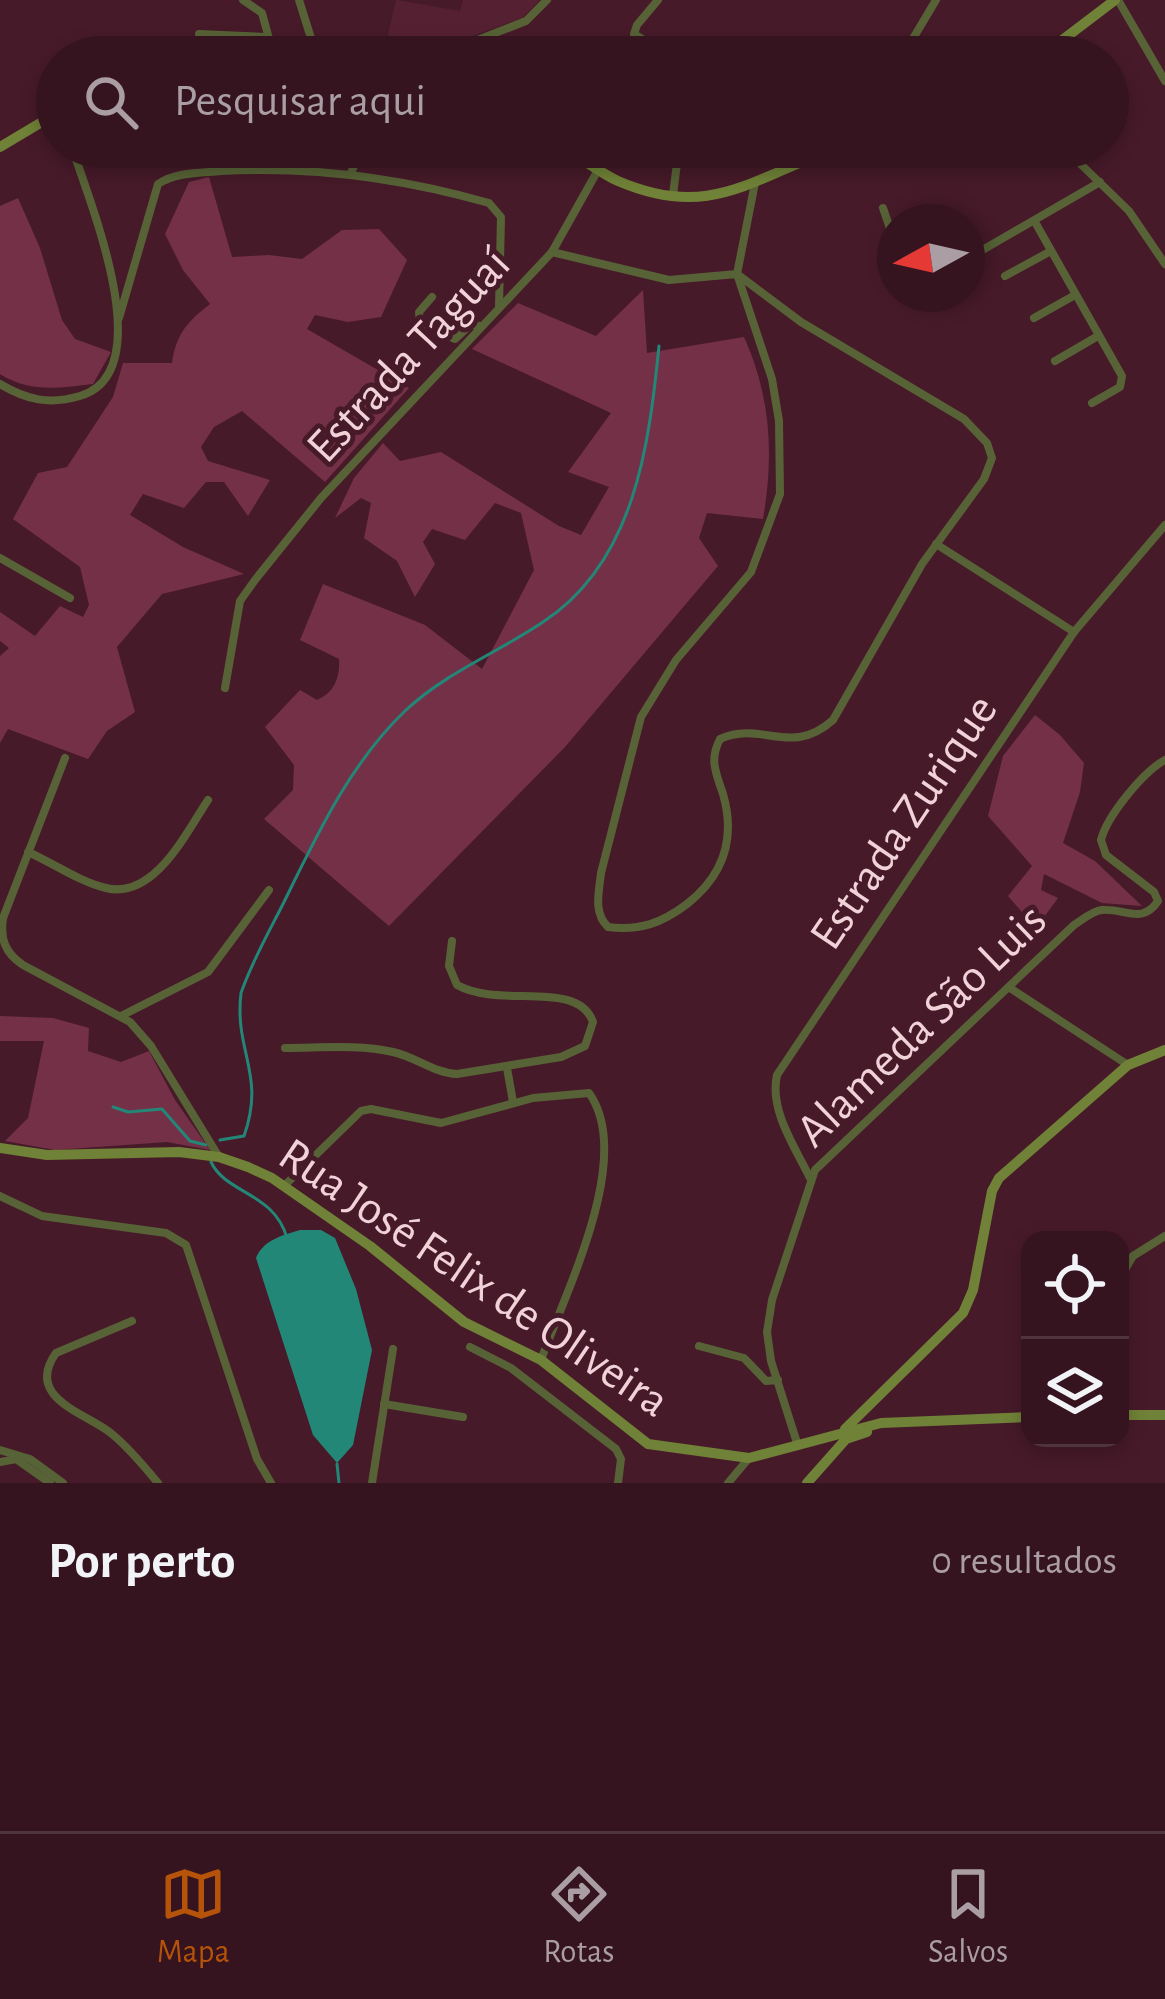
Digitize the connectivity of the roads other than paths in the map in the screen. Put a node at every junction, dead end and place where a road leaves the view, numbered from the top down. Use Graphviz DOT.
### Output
graph roads {
  1 [pos="244,0"];
  2 [pos="299,0"];
  3 [pos="547,0"];
  4 [pos="658,0"];
  5 [pos="936,0"];
  6 [pos="1116,0"];
  7 [pos="199,34"];
  8 [pos="234,36"];
  9 [pos="268,36"];
  10 [pos="310,36"];
  11 [pos="486,36"];
  12 [pos="637,36"];
  13 [pos="915,36"];
  14 [pos="1068,36"];
  15 [pos="1165,81"];
  16 [pos="36,126"];
  17 [pos="0,147"];
  18 [pos="78,168"];
  19 [pos="353,168"];
  20 [pos="676,168"];
  21 [pos="784,168"];
  22 [pos="1085,168"];
  23 [pos="598,169"];
  24 [pos="351,173"];
  25 [pos="1100,182"];
  26 [pos="754,183"];
  27 [pos="673,195"];
  28 [pos="1035,222"];
  29 [pos="985,249"];
  30 [pos="1051,250"];
  31 [pos="552,252"];
  32 [pos="1165,265"];
  33 [pos="737,274"];
  34 [pos="1005,276"];
  35 [pos="1075,295"];
  36 [pos="432,297"];
  37 [pos="500,308"];
  38 [pos="119,318"];
  39 [pos="1034,318"];
  40 [pos="482,326"];
  41 [pos="1098,336"];
  42 [pos="1055,361"];
  43 [pos="0,384"];
  44 [pos="1092,403"];
  45 [pos="1165,525"];
  46 [pos="936,544"];
  47 [pos="0,558"];
  48 [pos="70,598"];
  49 [pos="1074,632"];
  50 [pos="225,688"];
  51 [pos="65,758"];
  52 [pos="1165,760"];
  53 [pos="208,800"];
  54 [pos="28,852"];
  55 [pos="269,890"];
  56 [pos="452,940"];
  57 [pos="2,942"];
  58 [pos="1010,988"];
  59 [pos="122,1016"];
  60 [pos="284,1048"];
  61 [pos="1165,1050"];
  62 [pos="1128,1065"];
  63 [pos="507,1068"];
  64 [pos="513,1103"];
  65 [pos="0,1148"];
  66 [pos="219,1157"];
  67 [pos="811,1179"];
  68 [pos="284,1186"];
  69 [pos="0,1196"];
  70 [pos="1165,1235"];
  71 [pos="1129,1263"];
  72 [pos="132,1321"];
  73 [pos="699,1346"];
  74 [pos="470,1347"];
  75 [pos="393,1349"];
  76 [pos="541,1360"];
  77 [pos="778,1380"];
  78 [pos="384,1404"];
  79 [pos="1129,1415"];
  80 [pos="1165,1415"];
  81 [pos="463,1417"];
  82 [pos="1021,1417"];
  83 [pos="853,1429"];
  84 [pos="799,1447"];
  85 [pos="0,1450"];
  86 [pos="749,1458"];
  87 [pos="0,1462"];
  88 [pos="54,1481"];
  89 [pos="158,1483"];
  90 [pos="272,1483"];
  91 [pos="372,1483"];
  92 [pos="618,1483"];
  93 [pos="728,1483"];
  94 [pos="807,1483"];
  1 -- 9 [label="street"];
  2 -- 10 [label="street"];
  3 -- 11 [label="street"];
  4 -- 12 [label="street"];
  5 -- 13 [label="street"];
  6 -- 14 [label="main road"];
  6 -- 15 [label="street"];
  7 -- 8 [label="street"];
  16 -- 17 [label="main road"];
  18 -- 38 [label="street"];
  19 -- 24 [label="street"];
  20 -- 27 [label="street"];
  21 -- 26 [label="main road"];
  22 -- 25 [label="street"];
  23 -- 27 [label="main road"];
  23 -- 31 [label="street, Estrada Taguaí"];
  24 -- 37 [label="street"];
  24 -- 38 [label="street"];
  25 -- 28 [label="street"];
  25 -- 32 [label="street"];
  26 -- 27 [label="main road"];
  26 -- 33 [label="street"];
  28 -- 29 [label="street"];
  28 -- 30 [label="street"];
  30 -- 34 [label="street"];
  30 -- 35 [label="street"];
  31 -- 33 [label="street"];
  31 -- 37 [label="street, Estrada Taguaí"];
  33 -- 46 [label="street"];
  33 -- 46 [label="street"];
  35 -- 39 [label="street"];
  35 -- 41 [label="street"];
  36 -- 40 [label="street"];
  37 -- 40 [label="street, Estrada Taguaí"];
  38 -- 43 [label="street"];
  40 -- 50 [label="street, Estrada Taguaí"];
  41 -- 42 [label="street"];
  41 -- 44 [label="street"];
  45 -- 49 [label="street, Estrada Zurique"];
  46 -- 49 [label="street"];
  47 -- 48 [label="street"];
  49 -- 67 [label="street, Estrada Zurique"];
  51 -- 54 [label="street"];
  52 -- 58 [label="street, Alameda São Luis"];
  53 -- 54 [label="street"];
  54 -- 57 [label="street"];
  55 -- 59 [label="street"];
  56 -- 63 [label="street"];
  57 -- 59 [label="street"];
  58 -- 62 [label="street"];
  58 -- 67 [label="street, Alameda São Luis"];
  59 -- 66 [label="street"];
  60 -- 63 [label="street"];
  61 -- 62 [label="main road"];
  62 -- 83 [label="main road"];
  63 -- 64 [label="street"];
  64 -- 68 [label="street"];
  64 -- 76 [label="street"];
  65 -- 66 [label="main road, Rua José Felix de Oliveira"];
  66 -- 68 [label="main road, Rua José Felix de Oliveira"];
  67 -- 77 [label="street, Alameda São Luis"];
  68 -- 76 [label="main road, Rua José Felix de Oliveira"];
  69 -- 90 [label="street"];
  70 -- 71 [label="street"];
  72 -- 89 [label="street"];
  73 -- 77 [label="street"];
  74 -- 92 [label="street"];
  75 -- 78 [label="street"];
  76 -- 86 [label="main road, Rua José Felix de Oliveira"];
  77 -- 84 [label="street, Alameda São Luis"];
  78 -- 81 [label="street"];
  78 -- 91 [label="street"];
  79 -- 80 [label="main road"];
  82 -- 83 [label="main road, Rua José Felix de Oliveira"];
  83 -- 84 [label="main road, Rua José Felix de Oliveira"];
  83 -- 94 [label="main road"];
  84 -- 86 [label="main road, Rua José Felix de Oliveira"];
  85 -- 88 [label="street"];
  86 -- 93 [label="street"];
  87 -- 88 [label="street"];
}
